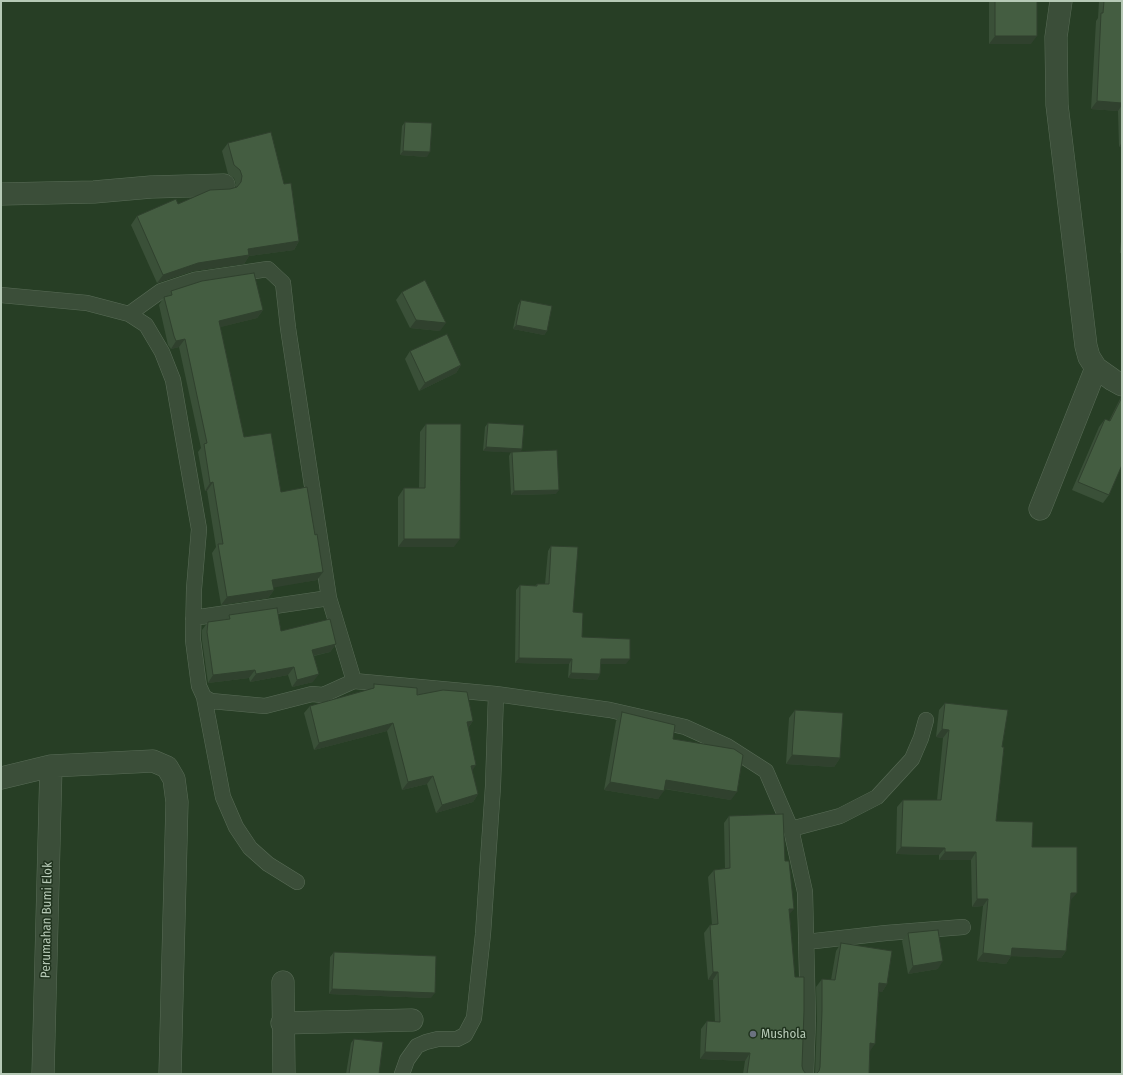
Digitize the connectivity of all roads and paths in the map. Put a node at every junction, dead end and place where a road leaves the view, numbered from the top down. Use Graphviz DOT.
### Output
graph roads {
  1 [pos="1061,1"];
  2 [pos="224,185"];
  3 [pos="1,194"];
  4 [pos="1,295"];
  5 [pos="129,314"];
  6 [pos="1096,368"];
  7 [pos="1122,385"];
  8 [pos="1040,509"];
  9 [pos="329,598"];
  10 [pos="193,618"];
  11 [pos="354,681"];
  12 [pos="496,694"];
  13 [pos="204,697"];
  14 [pos="926,720"];
  15 [pos="50,766"];
  16 [pos="1,778"];
  17 [pos="791,830"];
  18 [pos="297,882"];
  19 [pos="963,928"];
  20 [pos="806,942"];
  21 [pos="283,982"];
  22 [pos="412,1020"];
  23 [pos="282,1023"];
  24 [pos="43,1074"];
  25 [pos="170,1074"];
  26 [pos="284,1074"];
  27 [pos="402,1074"];
  28 [pos="806,1074"];
  1 -- 6 [label="street"];
  2 -- 3 [label="street"];
  4 -- 5 [label="lane"];
  5 -- 9 [label="lane"];
  5 -- 10 [label="lane"];
  6 -- 7 [label="street"];
  6 -- 8 [label="street"];
  9 -- 10 [label="lane"];
  9 -- 11 [label="lane"];
  10 -- 13 [label="lane"];
  11 -- 12 [label="lane"];
  11 -- 13 [label="lane"];
  12 -- 17 [label="lane"];
  12 -- 27 [label="lane"];
  13 -- 18 [label="lane"];
  14 -- 17 [label="lane"];
  15 -- 16 [label="street"];
  15 -- 24 [label="street, Perumahan Bumi Elok"];
  15 -- 25 [label="street"];
  17 -- 20 [label="lane"];
  19 -- 20 [label="lane"];
  20 -- 28 [label="lane"];
  21 -- 23 [label="street"];
  22 -- 23 [label="street"];
  23 -- 26 [label="street"];
}
